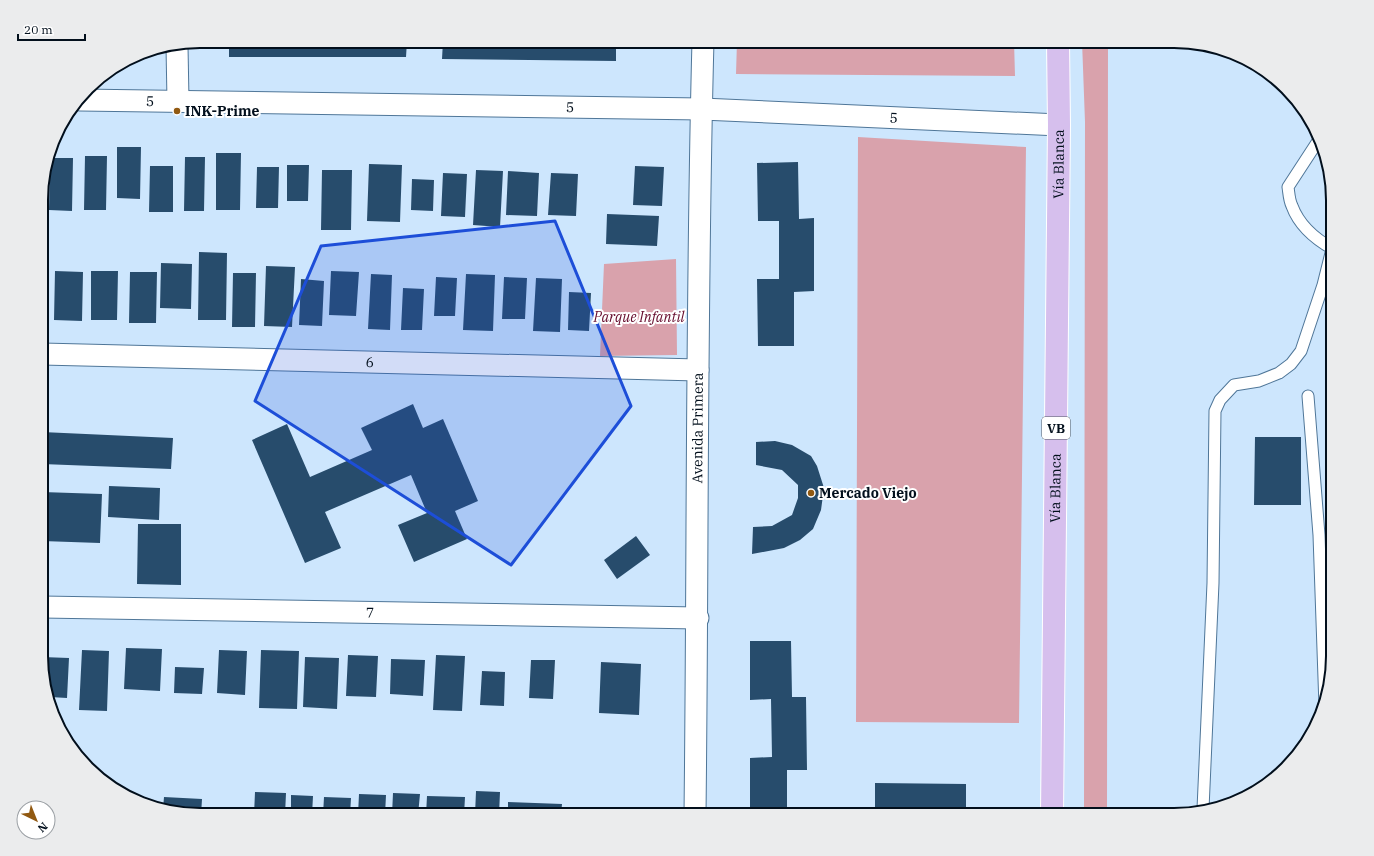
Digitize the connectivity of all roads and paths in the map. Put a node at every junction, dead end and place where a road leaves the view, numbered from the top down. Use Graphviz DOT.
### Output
graph roads {
  1 [pos="704,48"];
  2 [pos="1058,48"];
  3 [pos="177,50"];
  4 [pos="86,100"];
  5 [pos="178,101"];
  6 [pos="702,109"];
  7 [pos="1059,125"];
  8 [pos="1315,145"];
  9 [pos="1326,245"];
  10 [pos="1326,274"];
  11 [pos="48,354"];
  12 [pos="698,370"];
  13 [pos="1308,396"];
  14 [pos="48,607"];
  15 [pos="698,618"];
  16 [pos="1324,681"];
  17 [pos="1203,805"];
  18 [pos="695,808"];
  19 [pos="1052,808"];
  1 -- 6 [label="street, Avenida Primera"];
  2 -- 7 [label="main road, Vía Blanca / VB"];
  3 -- 5 [label="street"];
  4 -- 5 [label="street, 5"];
  5 -- 6 [label="street, 5"];
  6 -- 7 [label="street, 5"];
  6 -- 12 [label="street, Avenida Primera"];
  7 -- 19 [label="main road, Vía Blanca / VB"];
  8 -- 9 [label="lane"];
  10 -- 17 [label="lane"];
  11 -- 12 [label="street, 6"];
  12 -- 15 [label="street, Avenida Primera"];
  13 -- 16 [label="lane"];
  14 -- 15 [label="street, 7"];
  15 -- 18 [label="street, Avenida Primera"];
}
